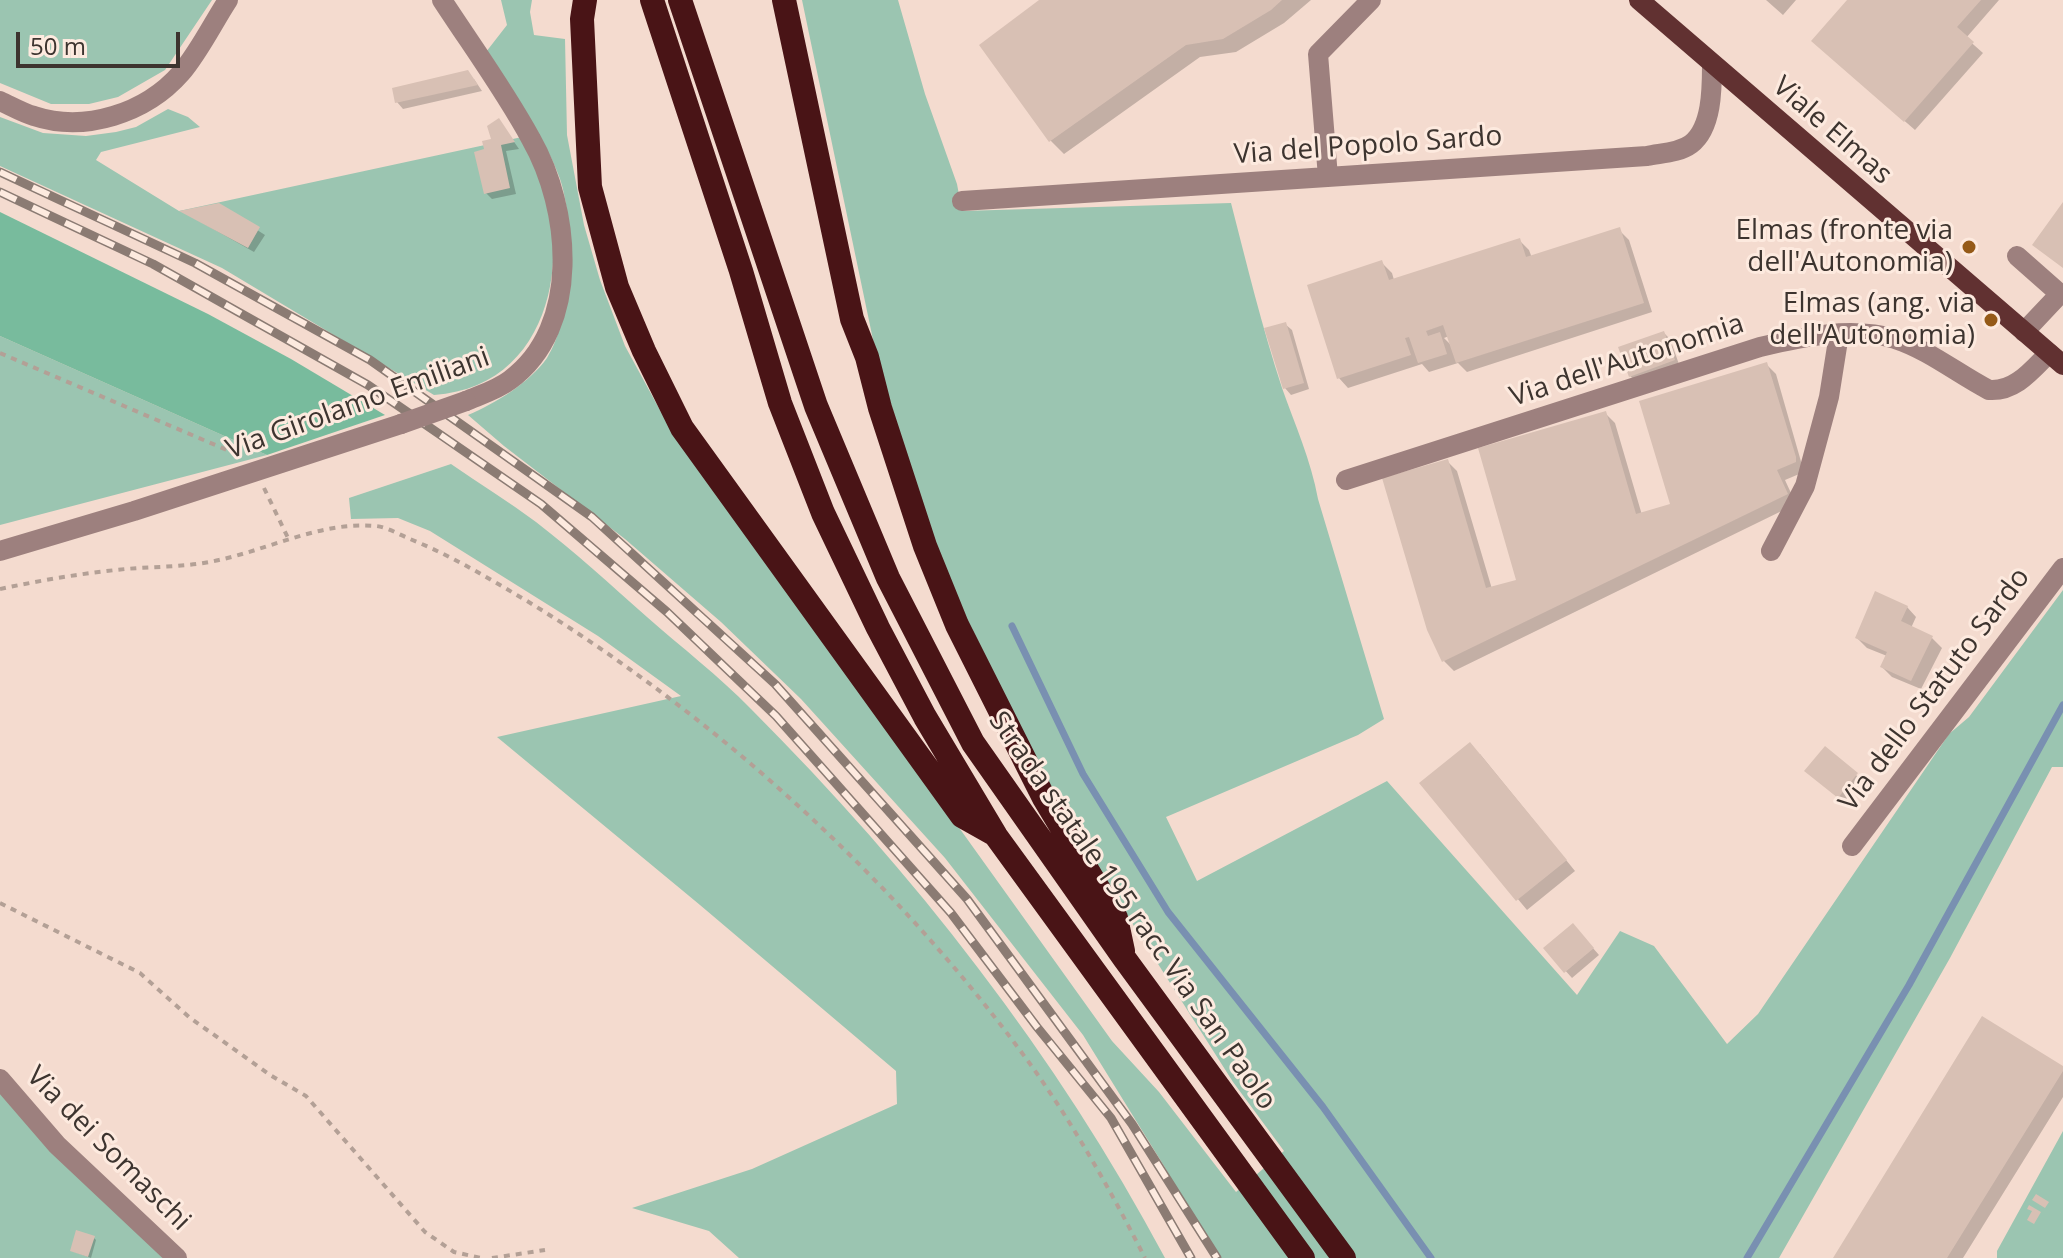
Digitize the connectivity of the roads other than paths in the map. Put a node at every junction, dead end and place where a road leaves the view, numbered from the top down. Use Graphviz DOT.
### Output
graph roads {
  1 [pos="228,0"];
  2 [pos="442,0"];
  3 [pos="585,0"];
  4 [pos="652,0"];
  5 [pos="680,0"];
  6 [pos="784,0"];
  7 [pos="1371,0"];
  8 [pos="1639,0"];
  9 [pos="1712,65"];
  10 [pos="0,101"];
  11 [pos="1328,177"];
  12 [pos="962,201"];
  13 [pos="2017,256"];
  14 [pos="2061,295"];
  15 [pos="2024,332"];
  16 [pos="1839,334"];
  17 [pos="2056,359"];
  18 [pos="1346,480"];
  19 [pos="0,551"];
  20 [pos="1771,551"];
  21 [pos="2063,568"];
  22 [pos="996,836"];
  23 [pos="1852,846"];
  24 [pos="1124,958"];
  25 [pos="0,1079"];
  26 [pos="177,1258"];
  27 [pos="1303,1258"];
  28 [pos="1344,1258"];
  1 -- 10 [label="street"];
  2 -- 19 [label="street, Via Girolamo Emiliani, bridge"];
  3 -- 22 [label="highway"];
  4 -- 22 [label="highway"];
  5 -- 24 [label="highway, Strada statale 195 racc Via San Paolo"];
  6 -- 24 [label="highway"];
  7 -- 11 [label="street"];
  8 -- 9 [label="main road, Viale Elmas"];
  9 -- 11 [label="street, Via del Popolo Sardo"];
  9 -- 15 [label="main road, Viale Elmas"];
  11 -- 12 [label="street, Via del Popolo Sardo"];
  13 -- 14 [label="street"];
  14 -- 15 [label="street"];
  15 -- 17 [label="main road, Viale Elmas"];
  16 -- 17 [label="street, Via dell'Autonomia"];
  16 -- 18 [label="street, Via dell'Autonomia"];
  16 -- 20 [label="street"];
  21 -- 23 [label="street, Via dello Statuto Sardo"];
  22 -- 27 [label="highway"];
  24 -- 28 [label="highway, Strada statale 195 racc Via San Paolo"];
  25 -- 26 [label="street, Via dei Somaschi"];
}
